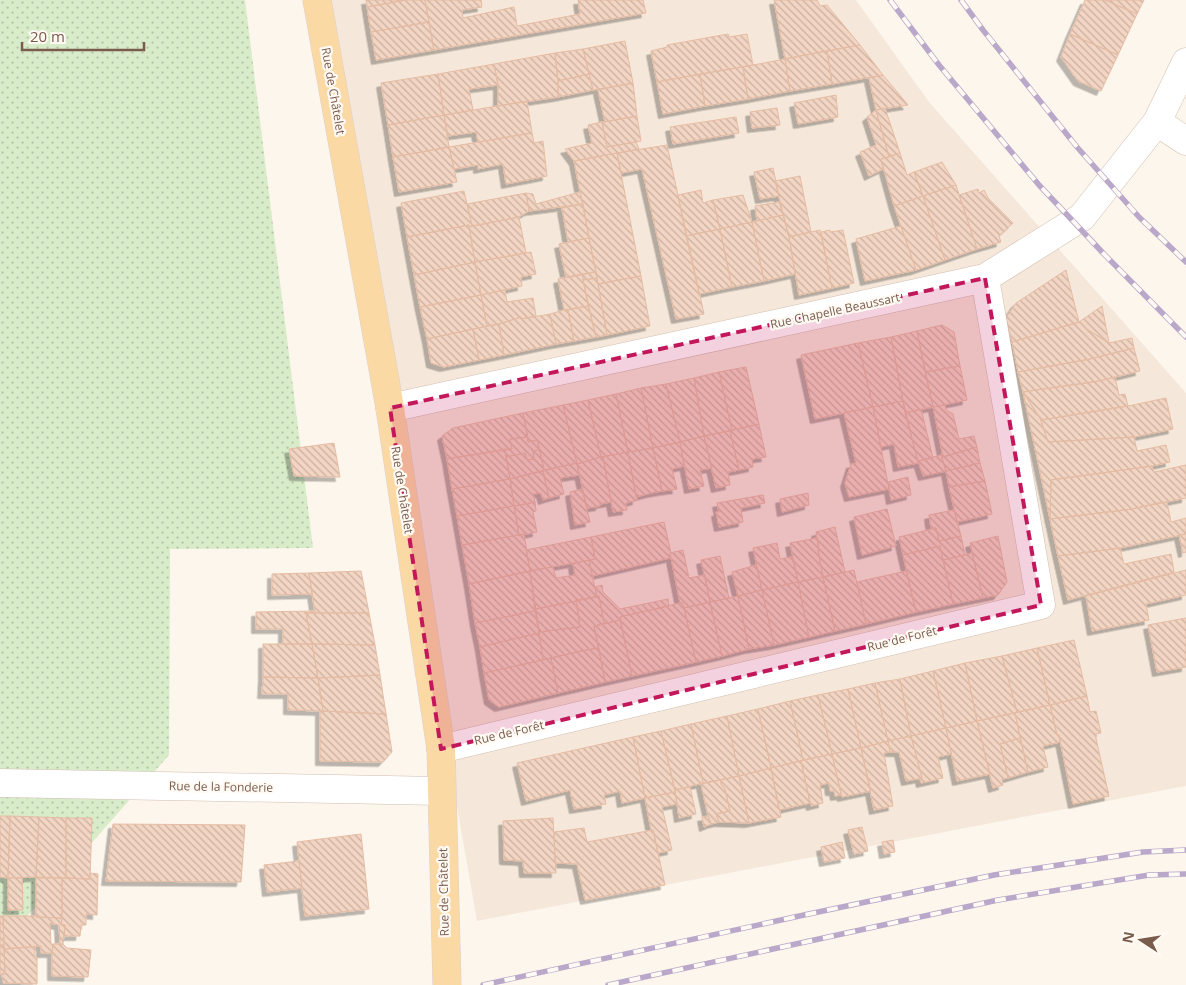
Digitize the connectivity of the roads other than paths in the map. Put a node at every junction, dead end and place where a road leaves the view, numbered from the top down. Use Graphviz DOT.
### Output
graph roads {
  1 [pos="317,0"];
  2 [pos="1186,62"];
  3 [pos="1157,122"];
  4 [pos="1186,141"];
  5 [pos="985,278"];
  6 [pos="390,408"];
  7 [pos="441,749"];
  8 [pos="0,783"];
  9 [pos="441,791"];
  10 [pos="447,985"];
  1 -- 6 [label="main road, Rue de Châtelet"];
  2 -- 3 [label="street, Rue Chapelle Beaussart"];
  3 -- 4 [label="street"];
  3 -- 5 [label="street, Rue Chapelle Beaussart"];
  5 -- 6 [label="street, Rue Chapelle Beaussart"];
  5 -- 7 [label="street, Rue de Forêt"];
  6 -- 7 [label="main road, Rue de Châtelet"];
  7 -- 9 [label="main road, Rue de Châtelet"];
  8 -- 9 [label="street, Rue de la Fonderie"];
  9 -- 10 [label="main road, Rue de Châtelet"];
}
